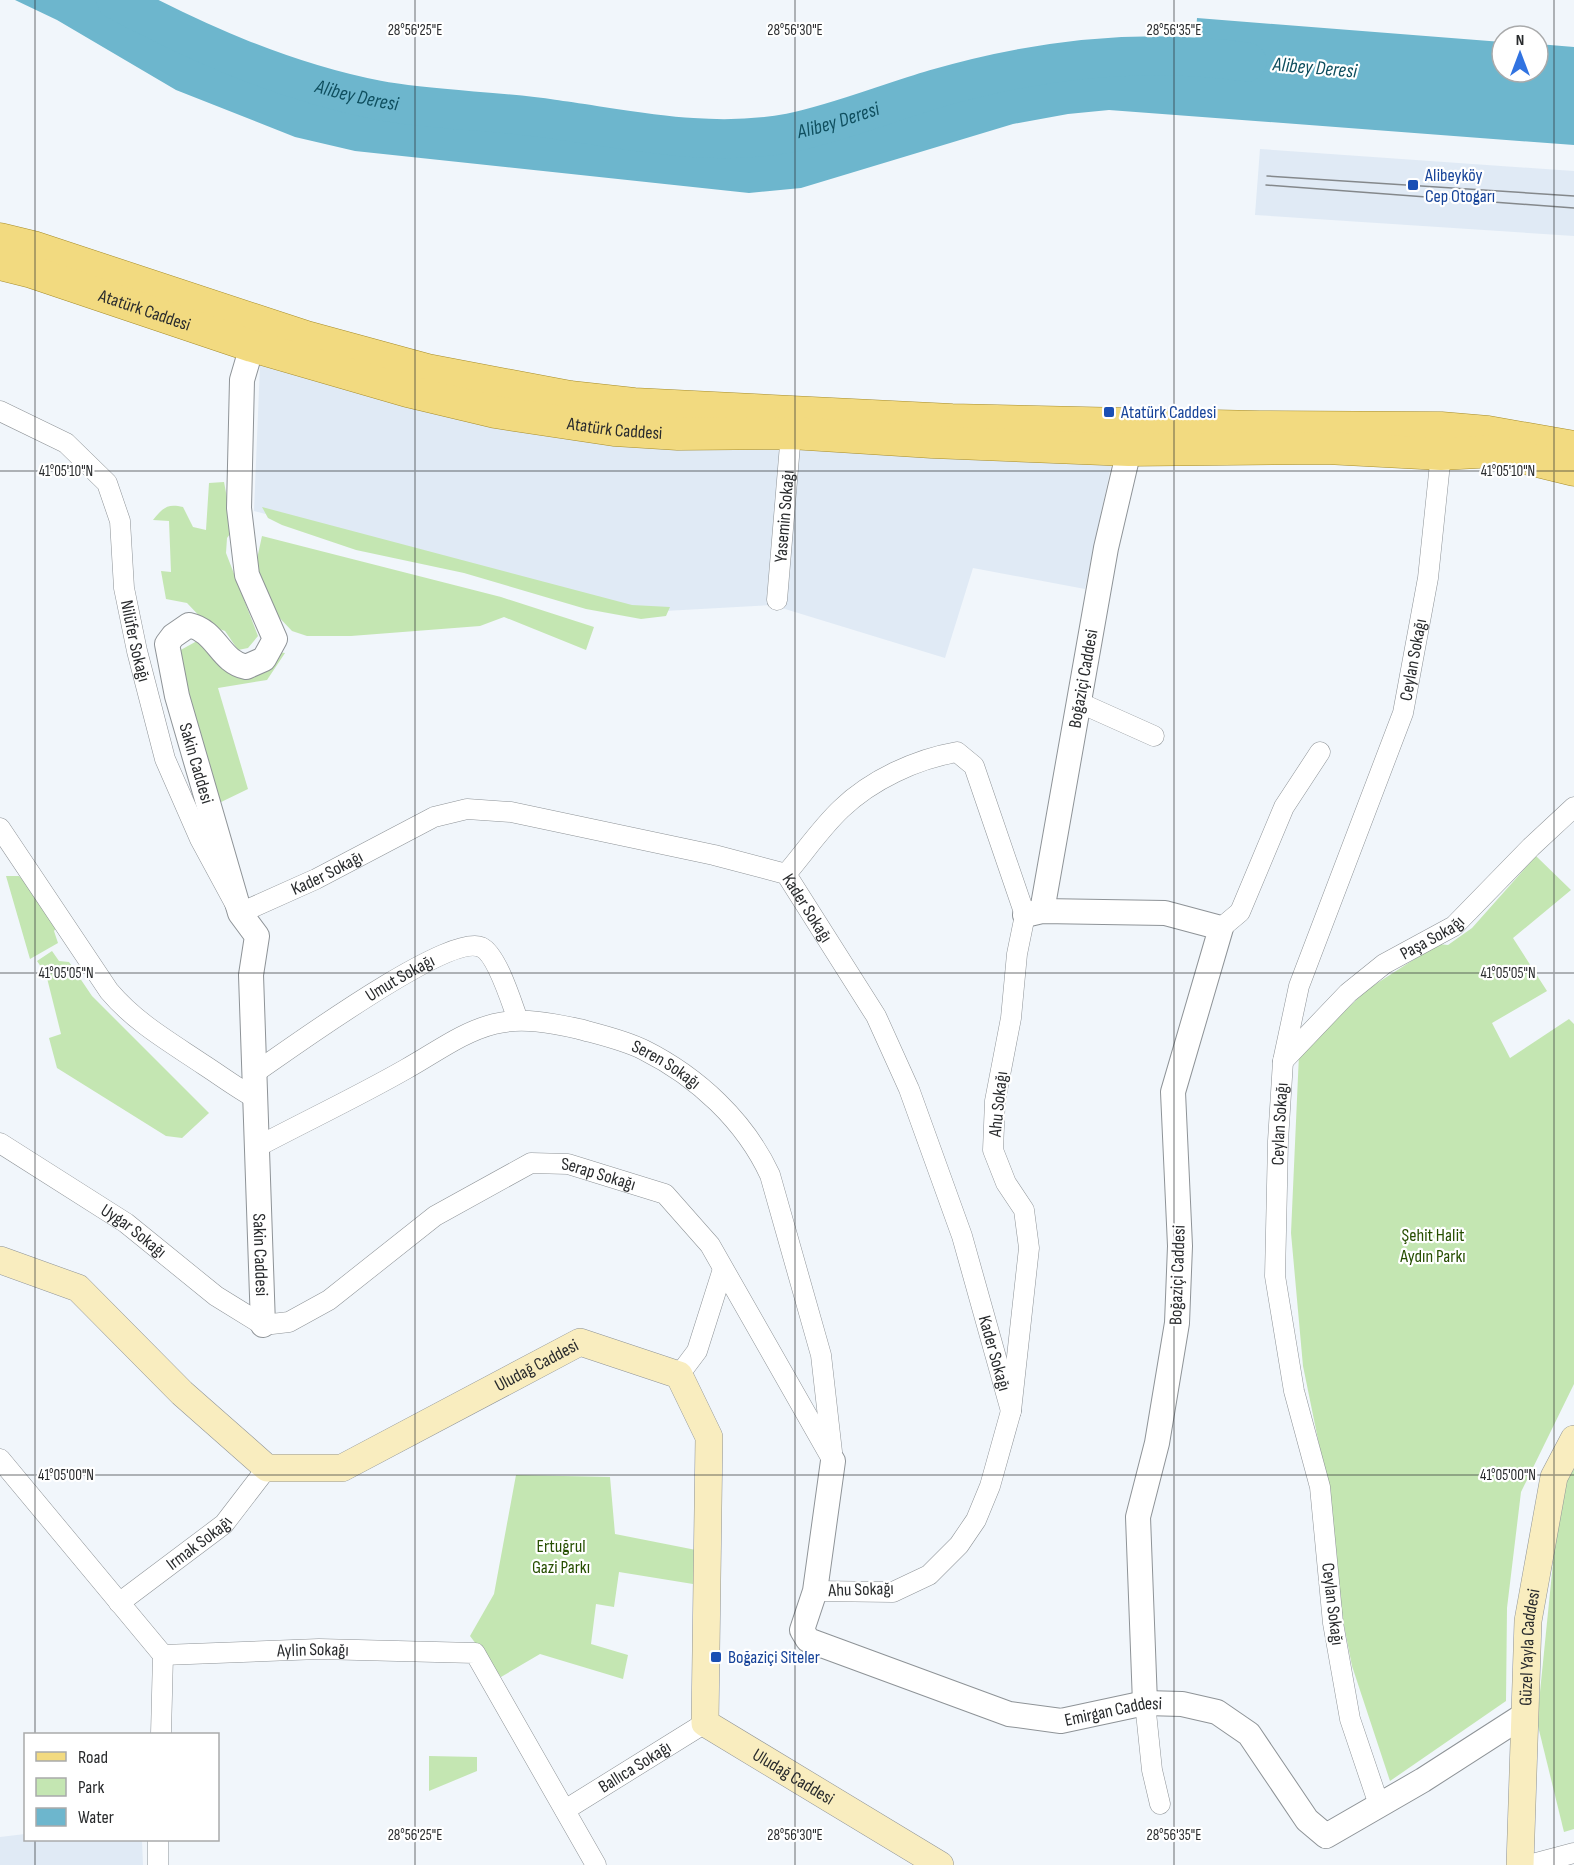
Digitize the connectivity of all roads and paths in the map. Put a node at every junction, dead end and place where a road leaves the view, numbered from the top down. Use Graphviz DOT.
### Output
graph roads {
  1 [pos="0,238"];
  2 [pos="0,264"];
  3 [pos="257,334"];
  4 [pos="0,411"];
  5 [pos="791,433"];
  6 [pos="1130,437"];
  7 [pos="1441,441"];
  8 [pos="1574,447"];
  9 [pos="1574,470"];
  10 [pos="777,600"];
  11 [pos="1078,702"];
  12 [pos="1154,736"];
  13 [pos="1320,752"];
  14 [pos="1574,807"];
  15 [pos="0,828"];
  16 [pos="786,874"];
  17 [pos="240,913"];
  18 [pos="1034,913"];
  19 [pos="1221,928"];
  20 [pos="518,1020"];
  21 [pos="1283,1061"];
  22 [pos="256,1072"];
  23 [pos="255,1098"];
  24 [pos="0,1143"];
  25 [pos="257,1147"];
  26 [pos="0,1258"];
  27 [pos="723,1269"];
  28 [pos="263,1324"];
  29 [pos="679,1375"];
  30 [pos="1011,1410"];
  31 [pos="1574,1438"];
  32 [pos="0,1458"];
  33 [pos="833,1461"];
  34 [pos="267,1468"];
  35 [pos="815,1591"];
  36 [pos="119,1604"];
  37 [pos="163,1655"];
  38 [pos="1144,1703"];
  39 [pos="1524,1715"];
  40 [pos="705,1723"];
  41 [pos="161,1733"];
  42 [pos="1160,1804"];
  43 [pos="1379,1805"];
  44 [pos="565,1810"];
  45 [pos="158,1841"];
  46 [pos="1574,1853"];
  47 [pos="158,1865"];
  48 [pos="596,1865"];
  49 [pos="940,1865"];
  50 [pos="1520,1865"];
  51 [pos="1529,1865"];
  1 -- 3 [label="main road, Atatürk Caddesi"];
  2 -- 3 [label="main road, Atatürk Caddesi"];
  3 -- 5 [label="main road, Atatürk Caddesi"];
  3 -- 6 [label="main road, Atatürk Caddesi"];
  3 -- 17 [label="street, Sakin Caddesi"];
  4 -- 17 [label="street, Nilüfer Sokağı"];
  5 -- 6 [label="main road, Atatürk Caddesi"];
  5 -- 10 [label="street, Yasemin Sokağı"];
  6 -- 7 [label="main road, Atatürk Caddesi"];
  6 -- 11 [label="street, Boğaziçi Caddesi"];
  7 -- 8 [label="main road, Atatürk Caddesi"];
  7 -- 9 [label="main road, Atatürk Caddesi"];
  7 -- 21 [label="street, Ceylan Sokağı"];
  11 -- 12 [label="street"];
  11 -- 18 [label="street, Boğaziçi Caddesi"];
  13 -- 19 [label="street"];
  14 -- 21 [label="street, Paşa Sokağı"];
  15 -- 23 [label="street"];
  16 -- 17 [label="street, Kader Sokağı"];
  16 -- 18 [label="street"];
  16 -- 30 [label="street, Kader Sokağı"];
  17 -- 22 [label="street, Sakin Caddesi"];
  18 -- 19 [label="street"];
  18 -- 30 [label="street, Ahu Sokağı"];
  19 -- 38 [label="street, Boğaziçi Caddesi"];
  20 -- 22 [label="street, Umut Sokağı"];
  20 -- 25 [label="street, Seren Sokağı"];
  20 -- 33 [label="street, Seren Sokağı"];
  21 -- 43 [label="street, Ceylan Sokağı"];
  22 -- 23 [label="street, Sakin Caddesi"];
  23 -- 25 [label="street, Sakin Caddesi"];
  24 -- 28 [label="street, Uygar Sokağı"];
  25 -- 28 [label="street, Sakin Caddesi"];
  26 -- 34 [label="main road"];
  27 -- 28 [label="street, Serap Sokağı"];
  27 -- 29 [label="street"];
  27 -- 33 [label="street, Serap Sokağı"];
  29 -- 34 [label="main road, Uludağ Caddesi"];
  29 -- 40 [label="main road"];
  30 -- 35 [label="street, Ahu Sokağı"];
  31 -- 39 [label="main road, Güzel Yayla Caddesi"];
  32 -- 36 [label="street"];
  33 -- 35 [label="street, Emirgan Caddesi"];
  34 -- 36 [label="street, Irmak Sokağı"];
  35 -- 38 [label="street, Emirgan Caddesi"];
  36 -- 37 [label="street"];
  37 -- 41 [label="street"];
  37 -- 44 [label="street, Aylin Sokağı"];
  38 -- 42 [label="street, Boğaziçi Caddesi"];
  38 -- 43 [label="street, Emirgan Caddesi"];
  39 -- 43 [label="street, Emirgan Caddesi"];
  39 -- 50 [label="main road, Güzel Yayla Caddesi"];
  40 -- 44 [label="street, Ballıca Sokağı"];
  40 -- 49 [label="main road, Uludağ Caddesi"];
  44 -- 48 [label="street, Aylin Sokağı"];
  45 -- 47 [label="street"];
  46 -- 51 [label="street"];
}
